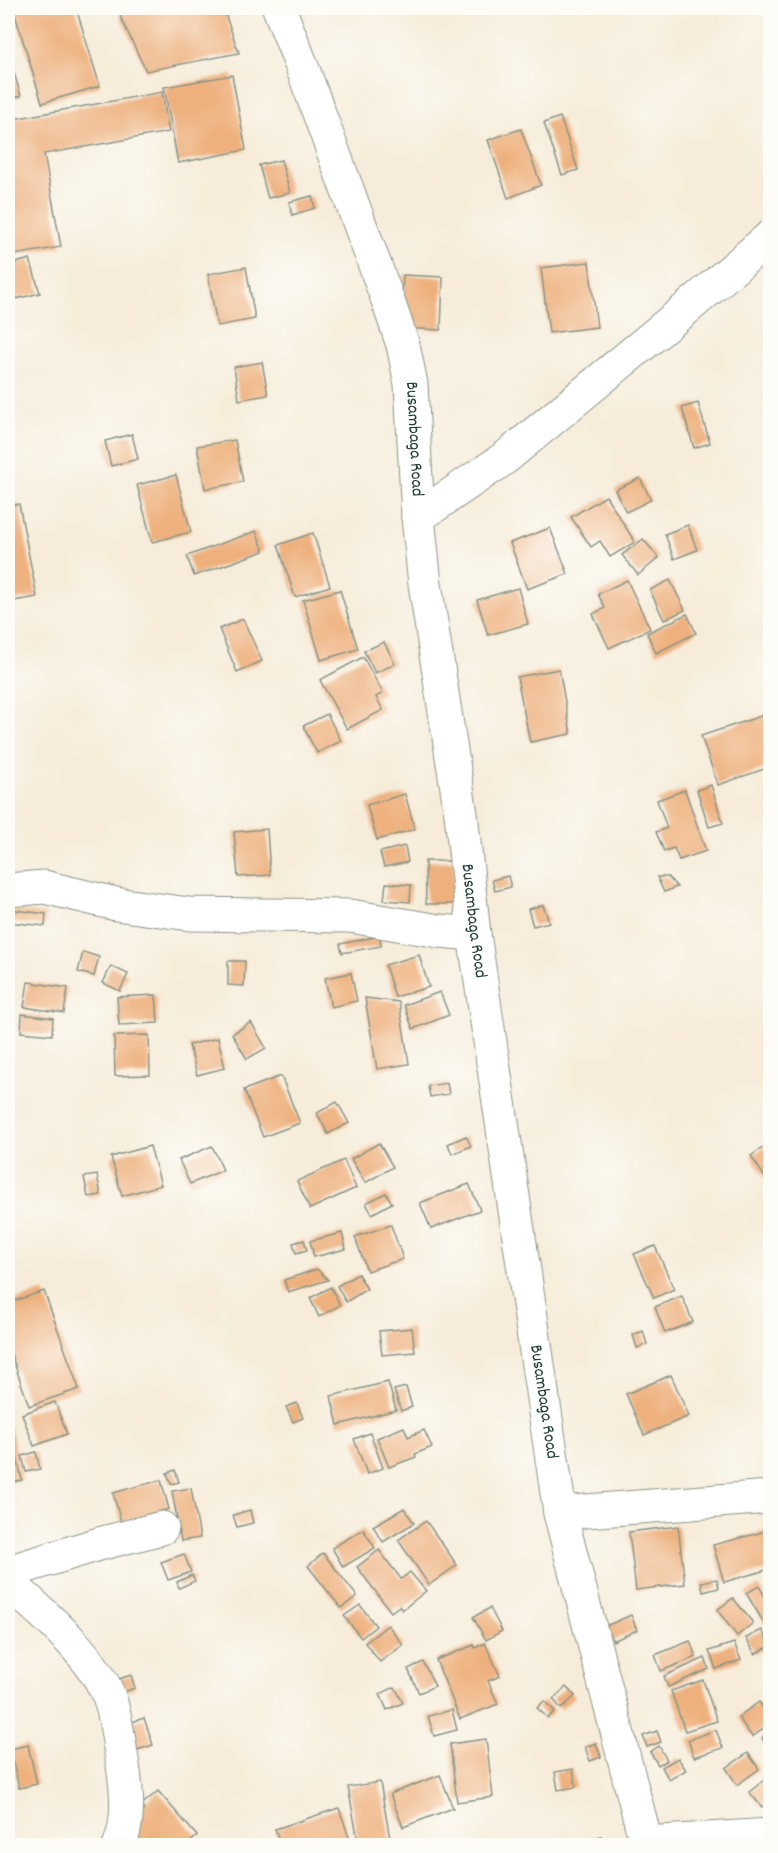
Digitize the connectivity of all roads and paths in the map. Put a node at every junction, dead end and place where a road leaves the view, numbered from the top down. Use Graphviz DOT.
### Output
graph roads {
  1 [pos="279,8"];
  2 [pos="771,237"];
  3 [pos="418,517"];
  4 [pos="8,891"];
  5 [pos="474,934"];
  6 [pos="771,1497"];
  7 [pos="560,1512"];
  8 [pos="162,1528"];
  9 [pos="8,1572"];
  10 [pos="8,1582"];
  11 [pos="771,1835"];
  12 [pos="647,1844"];
  13 [pos="119,1845"];
  1 -- 3 [label="street, Busambaga Road"];
  2 -- 3 [label="street"];
  3 -- 5 [label="street, Busambaga Road"];
  4 -- 5 [label="street"];
  5 -- 7 [label="street, Busambaga Road"];
  6 -- 7 [label="street"];
  7 -- 12 [label="street, Busambaga Road"];
  8 -- 9 [label="street"];
  10 -- 13 [label="street"];
  11 -- 12 [label="street"];
}
